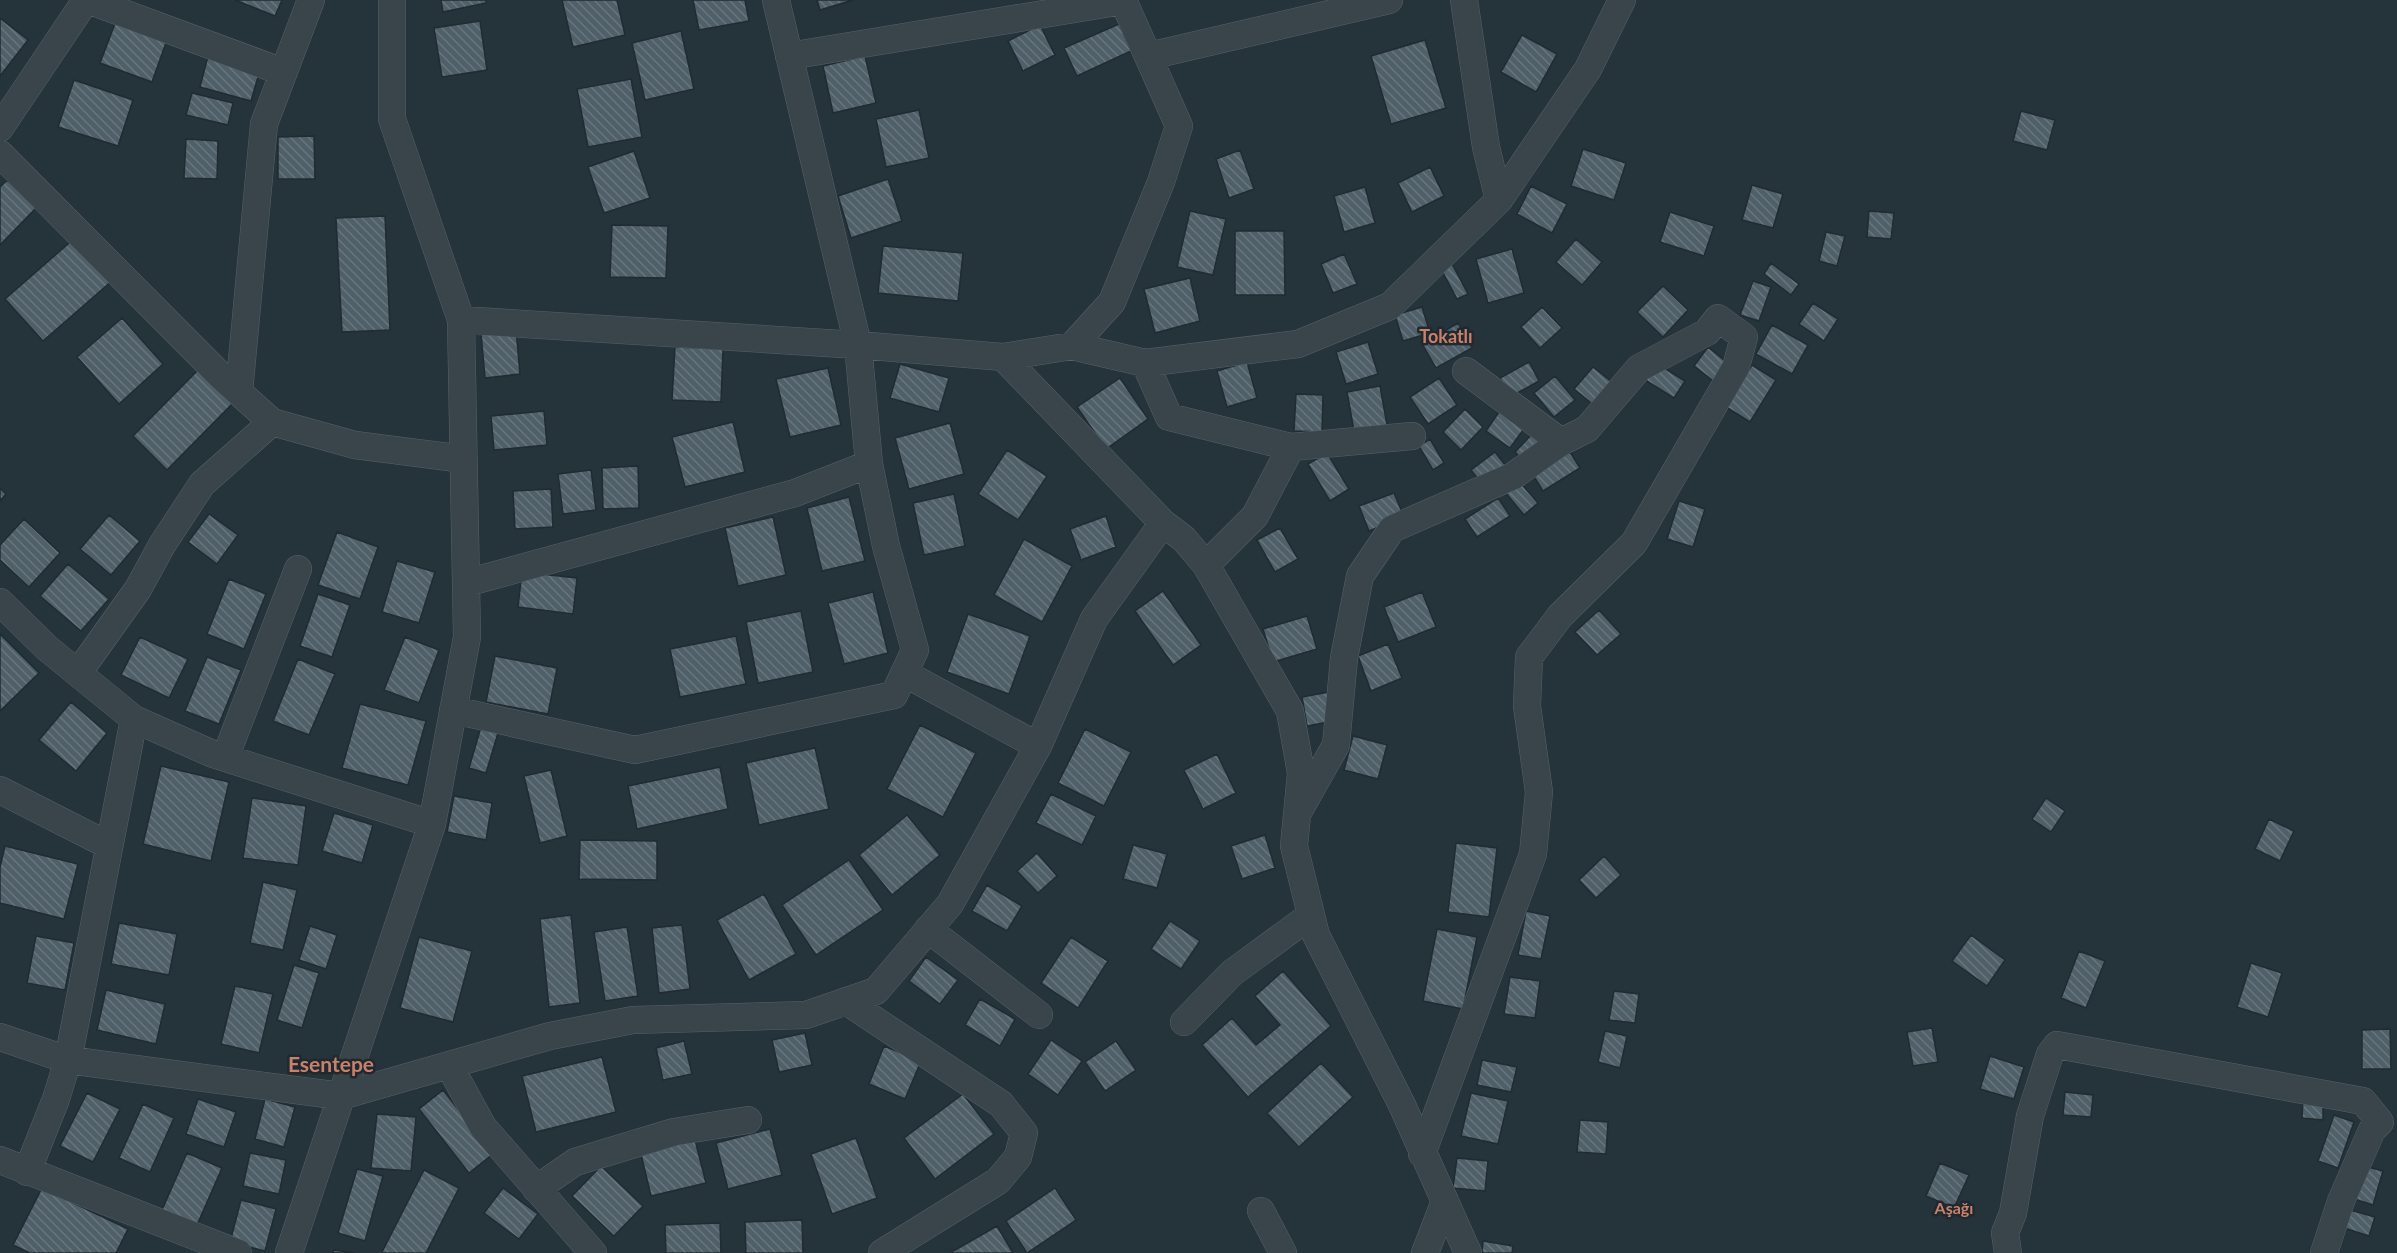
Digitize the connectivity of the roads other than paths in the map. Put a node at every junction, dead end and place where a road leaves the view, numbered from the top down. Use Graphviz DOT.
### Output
graph roads {
  1 [pos="87,0"];
  2 [pos="311,0"];
  3 [pos="392,0"];
  4 [pos="776,0"];
  5 [pos="1123,0"];
  6 [pos="1389,0"];
  7 [pos="1464,0"];
  8 [pos="1622,0"];
  9 [pos="789,56"];
  10 [pos="1149,56"];
  11 [pos="283,72"];
  12 [pos="0,128"];
  13 [pos="0,154"];
  14 [pos="1499,200"];
  15 [pos="461,320"];
  16 [pos="858,345"];
  17 [pos="1072,346"];
  18 [pos="1003,357"];
  19 [pos="1145,363"];
  20 [pos="1466,371"];
  21 [pos="239,392"];
  22 [pos="272,422"];
  23 [pos="1412,436"];
  24 [pos="1561,442"];
  25 [pos="1291,447"];
  26 [pos="464,459"];
  27 [pos="869,464"];
  28 [pos="1163,523"];
  29 [pos="1206,565"];
  30 [pos="298,570"];
  31 [pos="466,583"];
  32 [pos="0,602"];
  33 [pos="78,673"];
  34 [pos="904,673"];
  35 [pos="453,710"];
  36 [pos="134,719"];
  37 [pos="1038,746"];
  38 [pos="225,758"];
  39 [pos="0,790"];
  40 [pos="1297,814"];
  41 [pos="432,824"];
  42 [pos="108,845"];
  43 [pos="1311,915"];
  44 [pos="928,929"];
  45 [pos="846,1001"];
  46 [pos="1038,1015"];
  47 [pos="1184,1022"];
  48 [pos="0,1037"];
  49 [pos="68,1060"];
  50 [pos="449,1065"];
  51 [pos="341,1096"];
  52 [pos="748,1120"];
  53 [pos="1422,1154"];
  54 [pos="0,1160"];
  55 [pos="27,1172"];
  56 [pos="536,1189"];
  57 [pos="1445,1201"];
  58 [pos="1261,1211"];
  59 [pos="238,1253"];
  60 [pos="289,1253"];
  61 [pos="593,1253"];
  62 [pos="882,1253"];
  63 [pos="1283,1253"];
  64 [pos="1425,1253"];
  65 [pos="1468,1253"];
  66 [pos="2008,1253"];
  67 [pos="2324,1253"];
  1 -- 11 [label="street"];
  1 -- 12 [label="street"];
  2 -- 11 [label="street"];
  3 -- 15 [label="street"];
  4 -- 9 [label="street"];
  5 -- 9 [label="street"];
  5 -- 10 [label="street"];
  6 -- 10 [label="street"];
  7 -- 14 [label="street"];
  8 -- 14 [label="street"];
  9 -- 16 [label="street"];
  10 -- 17 [label="street"];
  11 -- 21 [label="street"];
  13 -- 21 [label="street"];
  14 -- 19 [label="street"];
  15 -- 16 [label="street"];
  15 -- 26 [label="street"];
  16 -- 18 [label="street"];
  16 -- 27 [label="street"];
  17 -- 18 [label="street"];
  17 -- 19 [label="street"];
  18 -- 28 [label="street"];
  19 -- 25 [label="street"];
  20 -- 24 [label="street"];
  21 -- 22 [label="street"];
  22 -- 26 [label="street"];
  22 -- 33 [label="street"];
  23 -- 25 [label="street"];
  24 -- 40 [label="street"];
  24 -- 53 [label="street"];
  25 -- 29 [label="street"];
  26 -- 31 [label="street"];
  27 -- 31 [label="street"];
  27 -- 34 [label="street"];
  28 -- 29 [label="street"];
  28 -- 37 [label="street"];
  29 -- 40 [label="street"];
  30 -- 38 [label="street"];
  31 -- 35 [label="street"];
  32 -- 33 [label="street"];
  33 -- 36 [label="street"];
  34 -- 35 [label="street"];
  34 -- 37 [label="street"];
  35 -- 41 [label="street"];
  36 -- 38 [label="street"];
  36 -- 42 [label="street"];
  37 -- 44 [label="street"];
  38 -- 41 [label="street"];
  39 -- 42 [label="street"];
  40 -- 43 [label="street"];
  41 -- 51 [label="street"];
  42 -- 49 [label="street"];
  43 -- 47 [label="street"];
  43 -- 53 [label="street"];
  44 -- 45 [label="street"];
  44 -- 46 [label="street"];
  45 -- 50 [label="street"];
  45 -- 62 [label="street"];
  48 -- 49 [label="street"];
  49 -- 51 [label="street"];
  49 -- 55 [label="street"];
  50 -- 51 [label="street"];
  50 -- 56 [label="street"];
  51 -- 60 [label="street"];
  52 -- 56 [label="street"];
  53 -- 57 [label="street"];
  54 -- 55 [label="street"];
  55 -- 59 [label="street"];
  56 -- 61 [label="street"];
  57 -- 64 [label="street"];
  57 -- 65 [label="street"];
  58 -- 63 [label="street"];
  66 -- 67 [label="street"];
}
